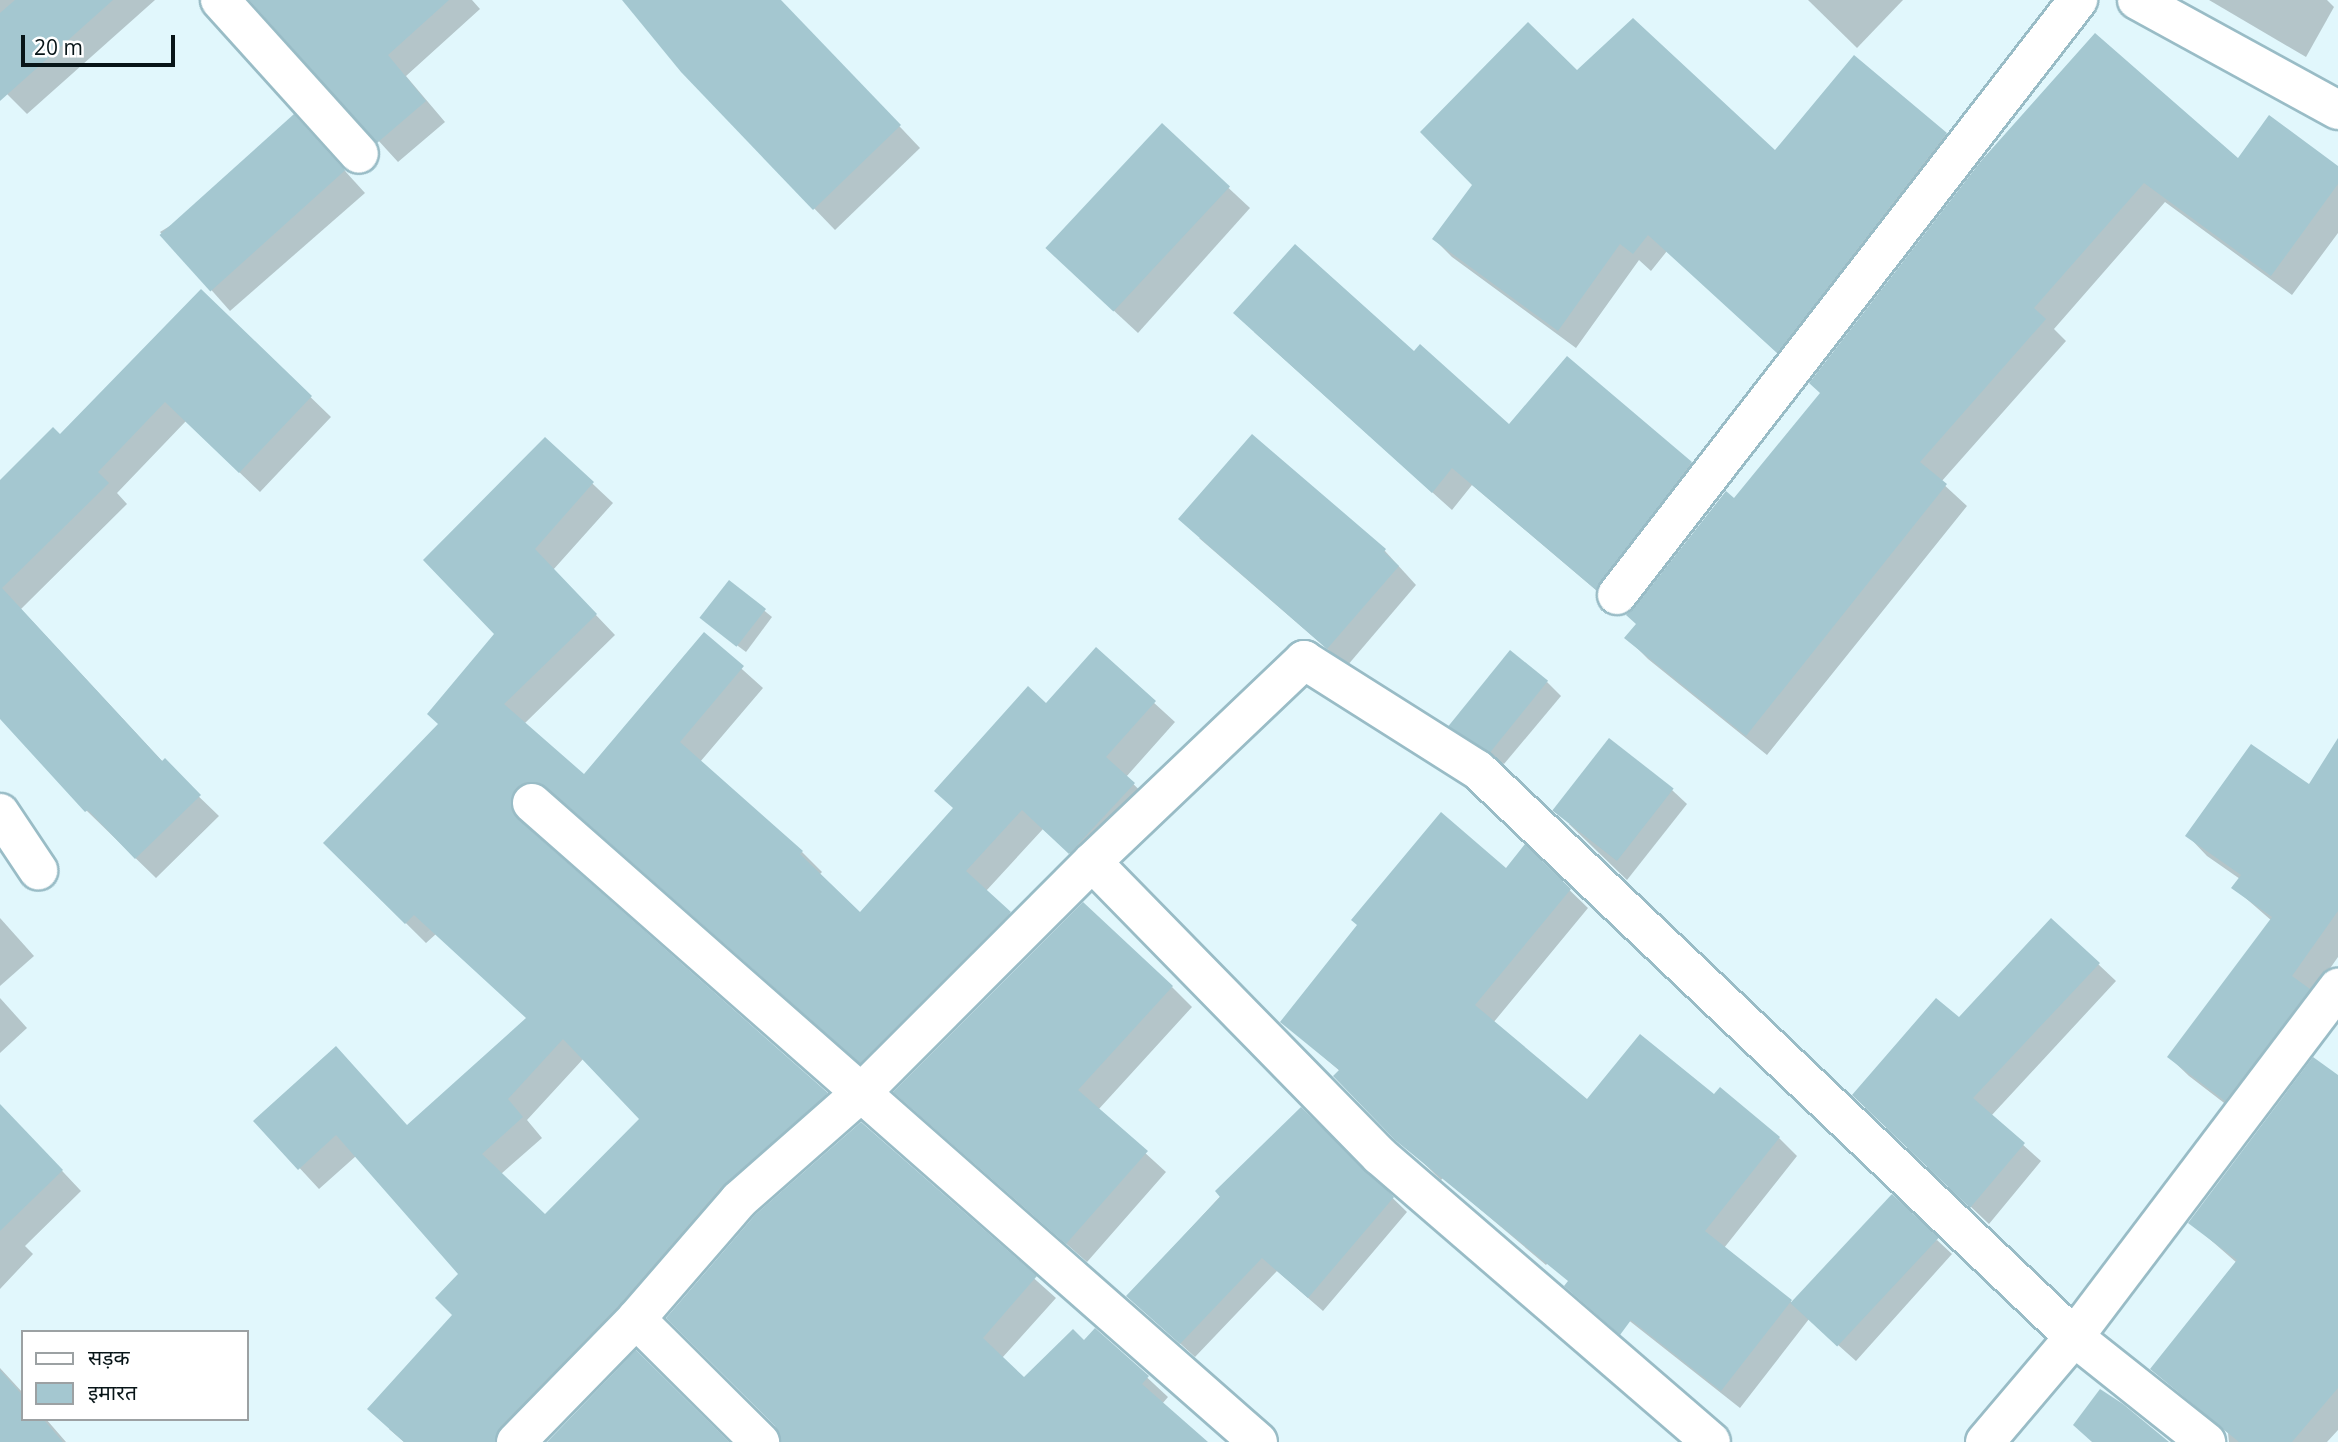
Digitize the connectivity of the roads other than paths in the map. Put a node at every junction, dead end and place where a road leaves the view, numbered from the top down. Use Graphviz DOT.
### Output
graph roads {
  1 [pos="220,0"];
  2 [pos="2078,0"];
  3 [pos="2137,0"];
  4 [pos="2338,110"];
  5 [pos="359,154"];
  6 [pos="1617,595"];
  7 [pos="531,803"];
  8 [pos="0,813"];
  9 [pos="1092,862"];
  10 [pos="38,870"];
  11 [pos="2338,988"];
  12 [pos="861,1093"];
  13 [pos="636,1319"];
  14 [pos="2074,1337"];
  15 [pos="516,1442"];
  16 [pos="760,1442"];
  17 [pos="1258,1442"];
  18 [pos="1711,1442"];
  19 [pos="1985,1442"];
  20 [pos="2206,1442"];
  1 -- 5 [label="street"];
  2 -- 6 [label="street"];
  3 -- 4 [label="street"];
  7 -- 12 [label="street"];
  8 -- 10 [label="street"];
  9 -- 12 [label="street"];
  9 -- 14 [label="street"];
  9 -- 18 [label="street"];
  11 -- 14 [label="street"];
  12 -- 13 [label="street"];
  12 -- 17 [label="street"];
  13 -- 15 [label="street"];
  13 -- 16 [label="street"];
  14 -- 19 [label="street"];
  14 -- 20 [label="street"];
}
